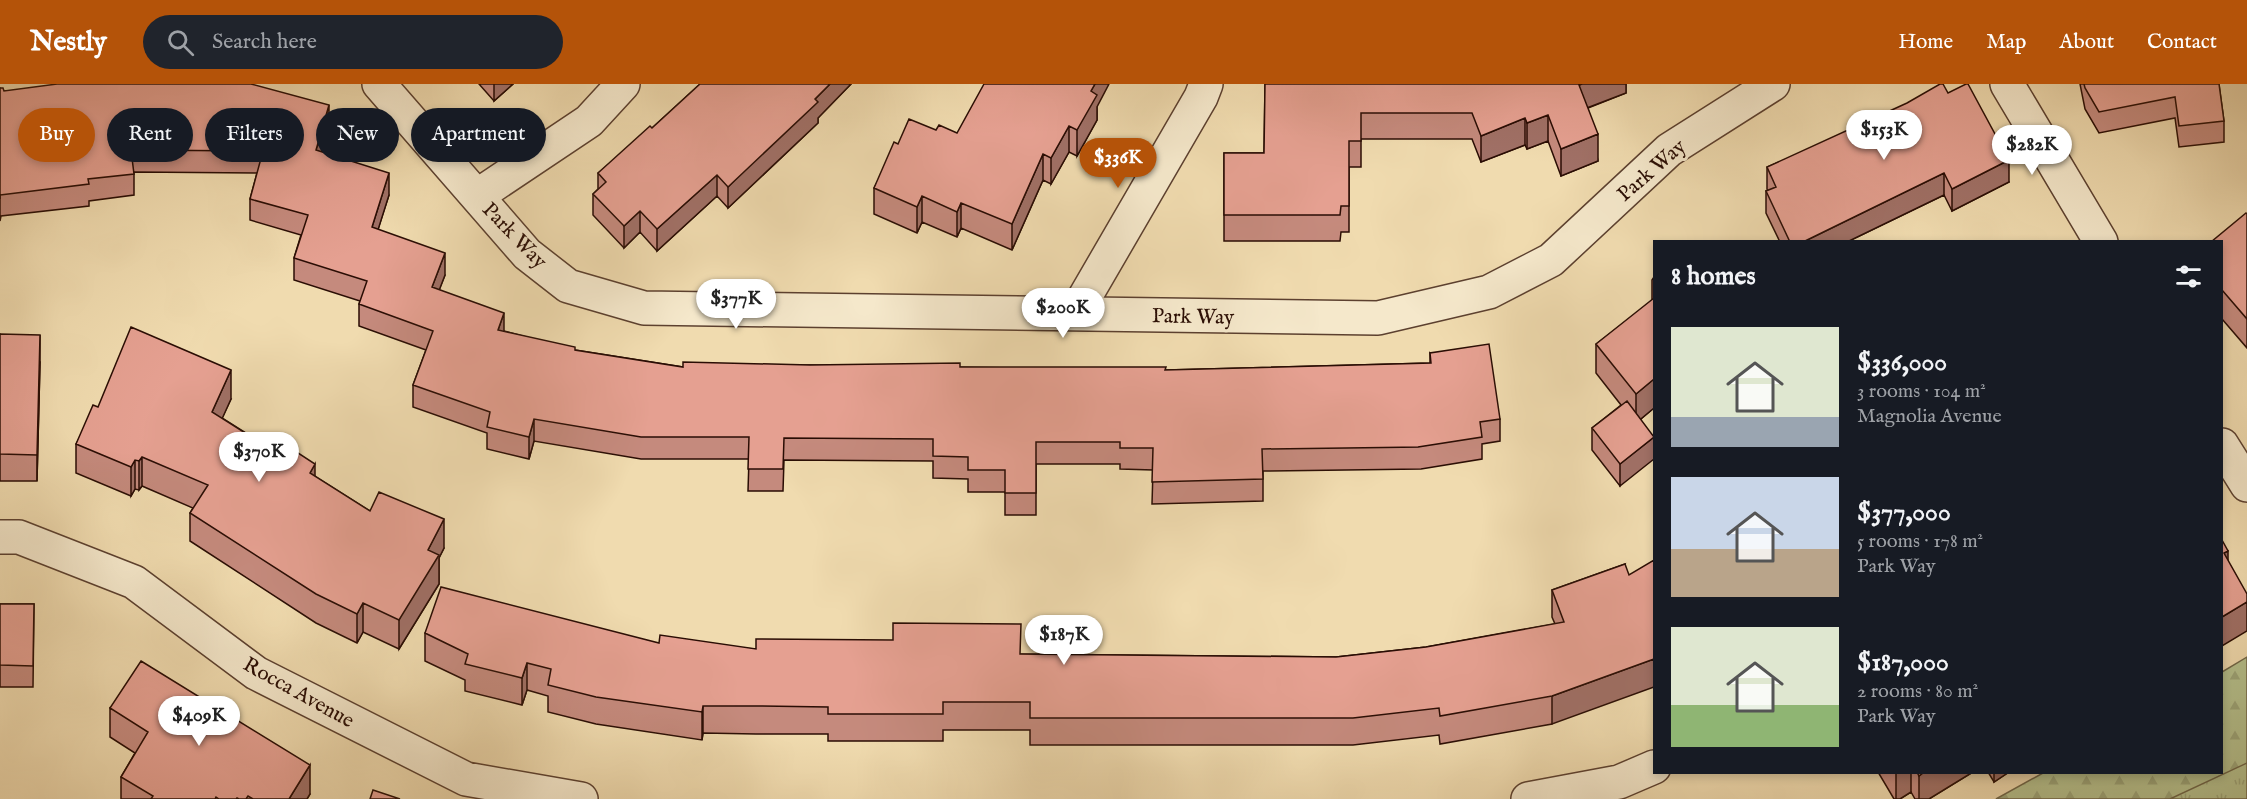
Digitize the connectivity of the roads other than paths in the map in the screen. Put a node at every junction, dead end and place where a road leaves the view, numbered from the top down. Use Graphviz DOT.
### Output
graph roads {
  1 [pos="379,84"];
  2 [pos="622,84"];
  3 [pos="1206,84"];
  4 [pos="1773,84"];
  5 [pos="2007,84"];
  6 [pos="477,196"];
  7 [pos="2100,240"];
  8 [pos="1075,314"];
  9 [pos="2223,444"];
  10 [pos="2247,444"];
  11 [pos="2223,446"];
  12 [pos="2247,485"];
  13 [pos="0,537"];
  14 [pos="1653,767"];
  15 [pos="581,799"];
  16 [pos="1528,799"];
  1 -- 6 [label="street, Park Way"];
  2 -- 6 [label="street"];
  3 -- 8 [label="street"];
  4 -- 8 [label="street, Park Way"];
  5 -- 7 [label="street"];
  6 -- 8 [label="street, Park Way"];
  9 -- 10 [label="street"];
  11 -- 12 [label="street"];
  13 -- 15 [label="street, Rocca Avenue"];
  14 -- 16 [label="street"];
}
